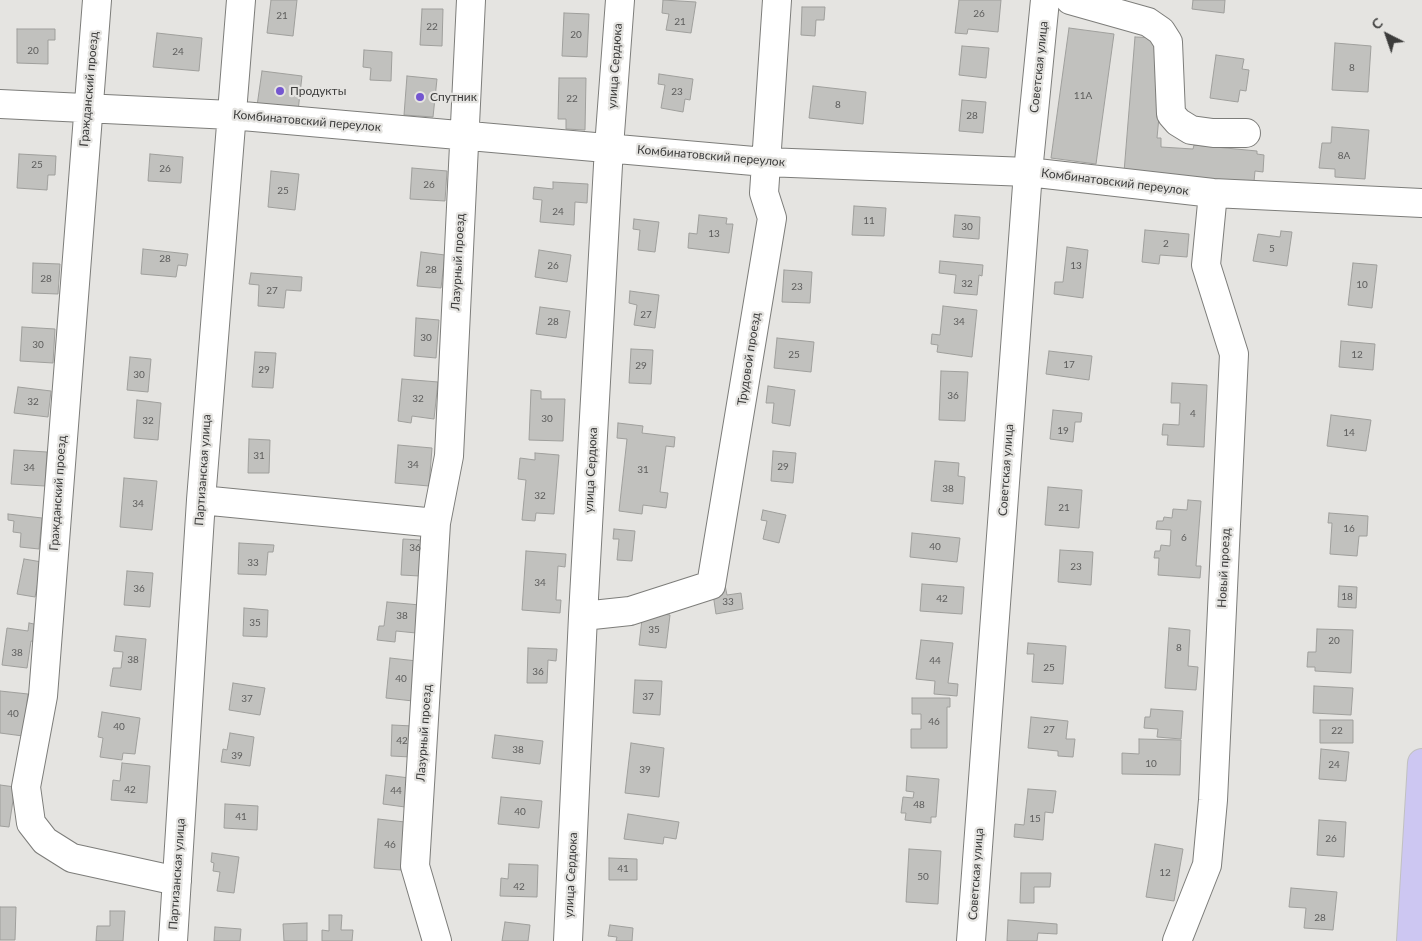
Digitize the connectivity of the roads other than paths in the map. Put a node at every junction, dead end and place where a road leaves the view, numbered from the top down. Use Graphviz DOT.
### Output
graph roads {
  1 [pos="97,0"];
  2 [pos="241,0"];
  3 [pos="471,0"];
  4 [pos="620,0"];
  5 [pos="777,0"];
  6 [pos="1045,0"];
  7 [pos="1070,0"];
  8 [pos="0,104"];
  9 [pos="87,108"];
  10 [pos="231,115"];
  11 [pos="1246,133"];
  12 [pos="464,134"];
  13 [pos="609,147"];
  14 [pos="765,162"];
  15 [pos="1028,172"];
  16 [pos="1213,193"];
  17 [pos="1422,203"];
  18 [pos="201,500"];
  19 [pos="436,522"];
  20 [pos="583,616"];
  21 [pos="1422,763"];
  22 [pos="177,881"];
  23 [pos="173,941"];
  24 [pos="437,941"];
  25 [pos="568,941"];
  26 [pos="971,941"];
  27 [pos="1177,941"];
  28 [pos="1411,941"];
  1 -- 9 [label="street, Гражданский проезд"];
  2 -- 10 [label="street, Партизанская улица"];
  3 -- 12 [label="street, Лазурный проезд"];
  4 -- 13 [label="street, улица Сердюка"];
  5 -- 14 [label="street, Трудовой проезд"];
  6 -- 15 [label="street, Советская улица"];
  7 -- 11 [label="street"];
  8 -- 9 [label="street, Комбинатовский переулок"];
  9 -- 10 [label="street, Комбинатовский переулок"];
  9 -- 22 [label="street, Гражданский проезд"];
  10 -- 12 [label="street, Комбинатовский переулок"];
  10 -- 18 [label="street, Партизанская улица"];
  12 -- 13 [label="street, Комбинатовский переулок"];
  12 -- 19 [label="street, Лазурный проезд"];
  13 -- 14 [label="street, Комбинатовский переулок"];
  13 -- 20 [label="street, улица Сердюка"];
  14 -- 15 [label="street, Комбинатовский переулок"];
  14 -- 20 [label="street, Трудовой проезд"];
  15 -- 16 [label="street, Комбинатовский переулок"];
  15 -- 26 [label="street, Советская улица"];
  16 -- 17 [label="street, Комбинатовский переулок"];
  16 -- 27 [label="street, Новый проезд"];
  18 -- 19 [label="street"];
  18 -- 22 [label="street, Партизанская улица"];
  19 -- 24 [label="street, Лазурный проезд"];
  20 -- 25 [label="street, улица Сердюка"];
  21 -- 28 [label="main road"];
  22 -- 23 [label="street, Партизанская улица"];
}
